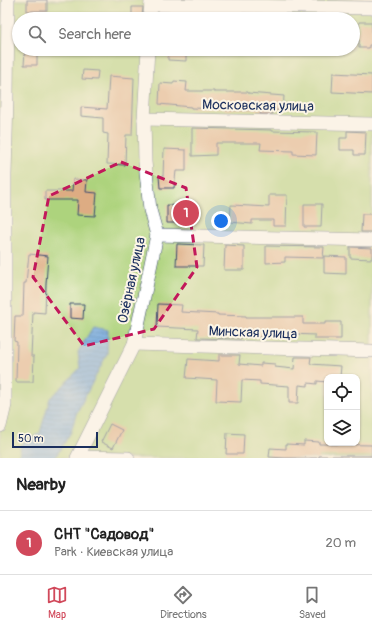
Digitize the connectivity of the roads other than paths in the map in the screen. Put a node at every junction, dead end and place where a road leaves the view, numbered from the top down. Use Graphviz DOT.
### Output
graph roads {
  1 [pos="8,0"];
  2 [pos="151,2"];
  3 [pos="372,8"];
  4 [pos="150,12"];
  5 [pos="148,56"];
  6 [pos="144,119"];
  7 [pos="372,124"];
  8 [pos="157,236"];
  9 [pos="372,240"];
  10 [pos="134,344"];
  11 [pos="372,351"];
  12 [pos="0,426"];
  13 [pos="78,457"];
  14 [pos="128,458"];
  1 -- 12 [label="street"];
  2 -- 3 [label="street"];
  2 -- 4 [label="street"];
  5 -- 6 [label="street, Озёрная улица"];
  6 -- 7 [label="street, Московская улица"];
  6 -- 8 [label="street, Озёрная улица"];
  8 -- 9 [label="street"];
  8 -- 10 [label="street, Озёрная улица"];
  10 -- 11 [label="street, Минская улица"];
  10 -- 13 [label="street, Озёрная улица"];
  13 -- 14 [label="street"];
}
